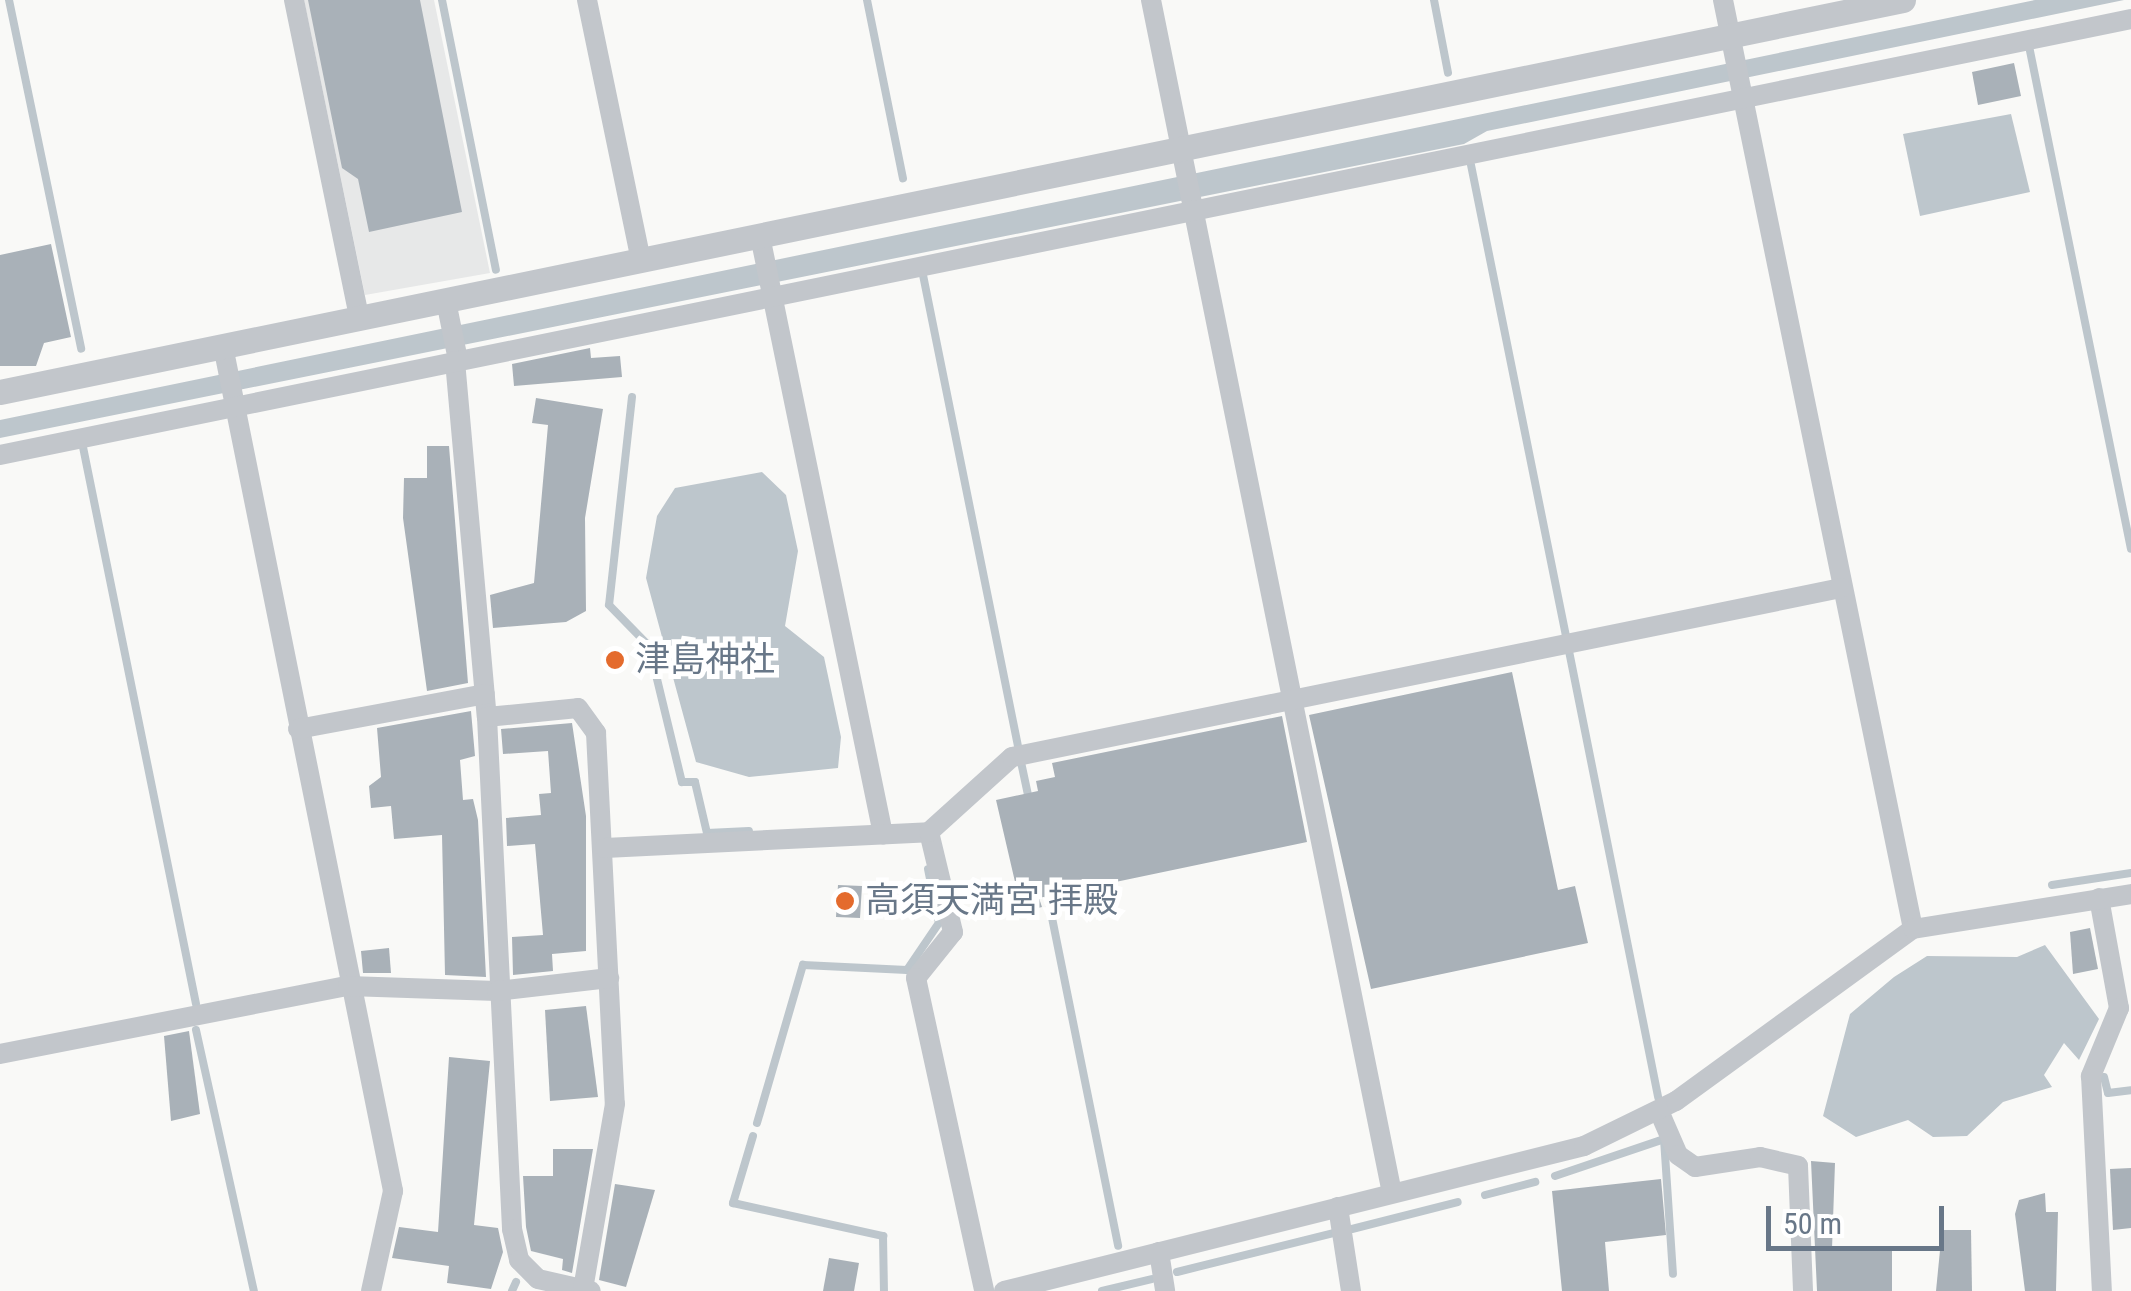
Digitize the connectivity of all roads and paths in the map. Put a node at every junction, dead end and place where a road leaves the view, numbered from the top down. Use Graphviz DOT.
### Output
graph roads {
  1 [pos="294,0"];
  2 [pos="587,0"];
  3 [pos="1151,0"];
  4 [pos="1723,0"];
  5 [pos="1904,0"];
  6 [pos="2131,19"];
  7 [pos="1732,45"];
  8 [pos="1742,90"];
  9 [pos="1183,161"];
  10 [pos="1191,205"];
  11 [pos="762,244"];
  12 [pos="641,260"];
  13 [pos="772,291"];
  14 [pos="448,310"];
  15 [pos="359,318"];
  16 [pos="224,352"];
  17 [pos="456,357"];
  18 [pos="0,392"];
  19 [pos="234,402"];
  20 [pos="0,455"];
  21 [pos="1841,588"];
  22 [pos="485,694"];
  23 [pos="1292,702"];
  24 [pos="486,717"];
  25 [pos="298,729"];
  26 [pos="929,832"];
  27 [pos="883,834"];
  28 [pos="605,848"];
  29 [pos="2131,894"];
  30 [pos="2098,898"];
  31 [pos="1913,928"];
  32 [pos="609,978"];
  33 [pos="348,986"];
  34 [pos="497,991"];
  35 [pos="0,1054"];
  36 [pos="1659,1111"];
  37 [pos="1392,1193"];
  38 [pos="1338,1206"];
  39 [pos="1159,1252"];
  40 [pos="587,1290"];
  41 [pos="372,1291"];
  42 [pos="984,1291"];
  43 [pos="1004,1291"];
  44 [pos="1165,1291"];
  45 [pos="1350,1291"];
  46 [pos="1804,1291"];
  47 [pos="2102,1291"];
  1 -- 15 [label="street"];
  2 -- 12 [label="street"];
  3 -- 9 [label="street"];
  4 -- 7 [label="street"];
  5 -- 7 [label="street"];
  6 -- 8 [label="street"];
  7 -- 8 [label="street"];
  7 -- 9 [label="street"];
  8 -- 10 [label="street"];
  8 -- 21 [label="street"];
  9 -- 10 [label="street"];
  9 -- 11 [label="street"];
  10 -- 13 [label="street"];
  10 -- 23 [label="street"];
  11 -- 12 [label="street"];
  11 -- 13 [label="street"];
  12 -- 14 [label="street"];
  13 -- 17 [label="street"];
  13 -- 27 [label="street"];
  14 -- 15 [label="street"];
  14 -- 17 [label="street"];
  15 -- 16 [label="street"];
  16 -- 18 [label="street"];
  16 -- 19 [label="street"];
  17 -- 19 [label="street"];
  17 -- 22 [label="street"];
  19 -- 20 [label="street"];
  19 -- 25 [label="street"];
  21 -- 23 [label="street"];
  21 -- 31 [label="street"];
  22 -- 24 [label="street"];
  22 -- 25 [label="street"];
  23 -- 26 [label="street"];
  23 -- 37 [label="street"];
  24 -- 28 [label="street"];
  24 -- 34 [label="street"];
  25 -- 33 [label="street"];
  26 -- 27 [label="street"];
  26 -- 42 [label="street"];
  27 -- 28 [label="street"];
  28 -- 32 [label="street"];
  29 -- 30 [label="street"];
  30 -- 31 [label="street"];
  30 -- 47 [label="street"];
  31 -- 36 [label="street"];
  32 -- 34 [label="street"];
  32 -- 40 [label="street"];
  33 -- 34 [label="street"];
  33 -- 35 [label="street"];
  33 -- 41 [label="street"];
  34 -- 40 [label="street"];
  36 -- 37 [label="street"];
  36 -- 46 [label="street"];
  37 -- 38 [label="street"];
  38 -- 39 [label="street"];
  38 -- 45 [label="street"];
  39 -- 43 [label="street"];
  39 -- 44 [label="street"];
}
